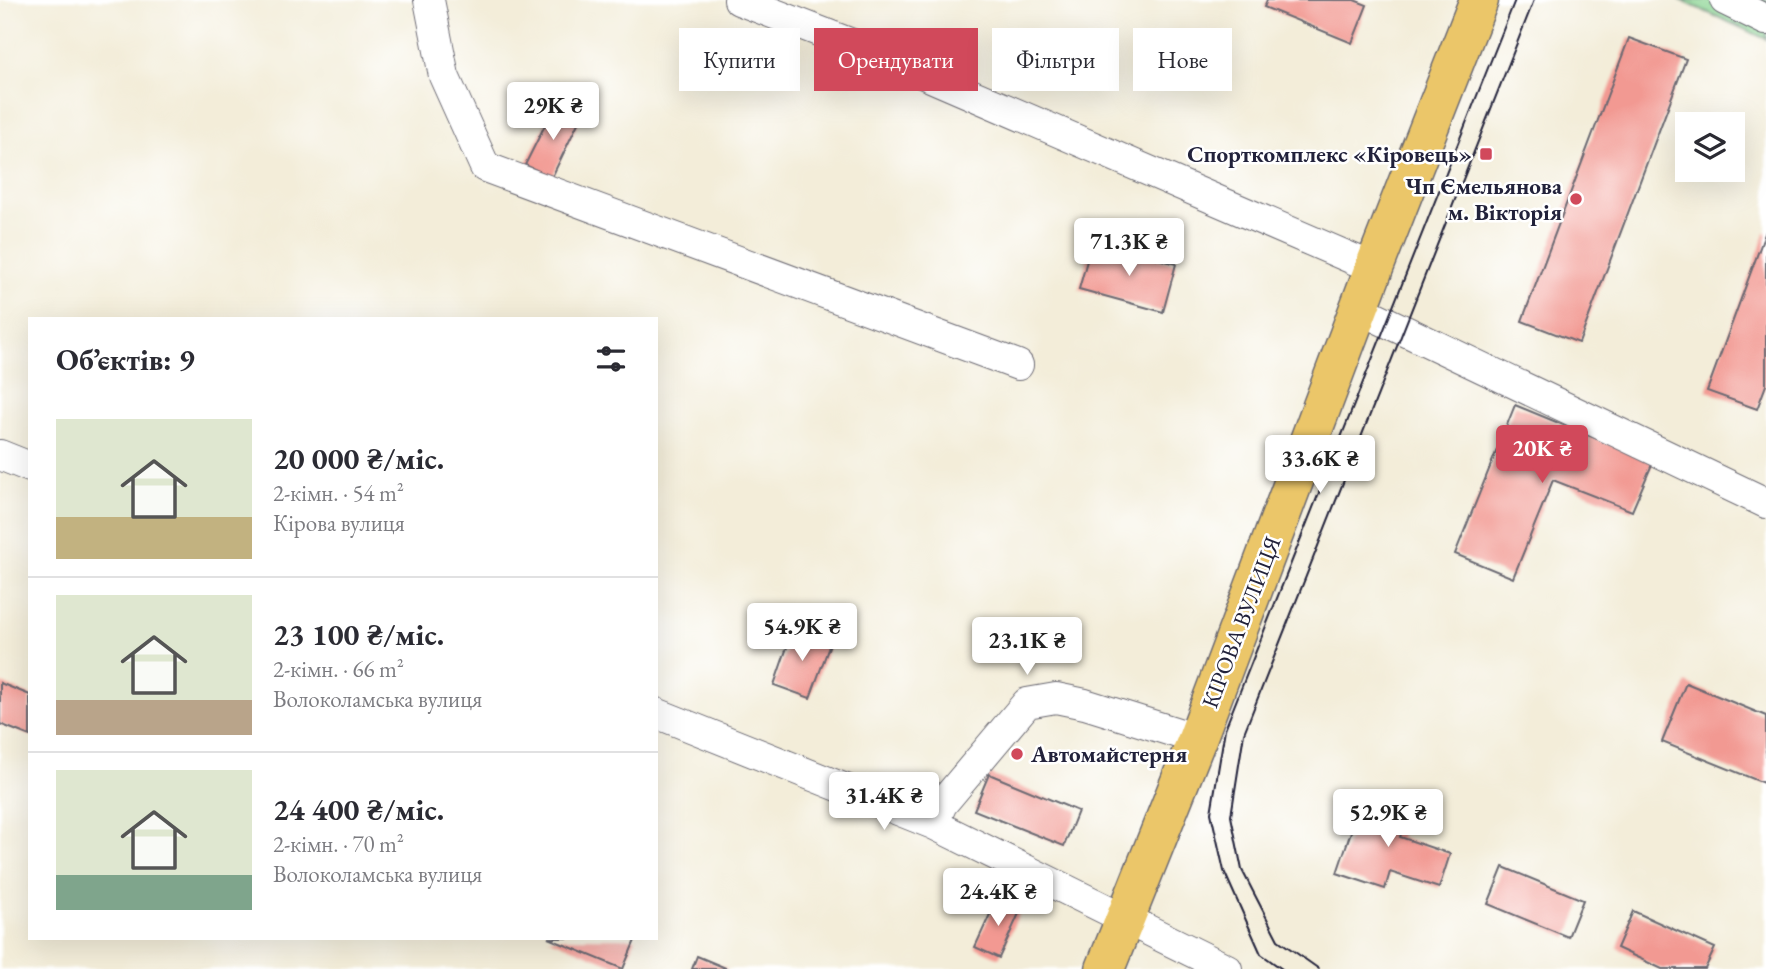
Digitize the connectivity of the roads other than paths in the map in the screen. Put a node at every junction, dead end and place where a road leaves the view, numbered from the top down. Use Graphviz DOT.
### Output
graph roads {
  1 [pos="429,0"];
  2 [pos="739,0"];
  3 [pos="1479,0"];
  4 [pos="1725,0"];
  5 [pos="1766,20"];
  6 [pos="1374,268"];
  7 [pos="1359,309"];
  8 [pos="1018,365"];
  9 [pos="0,455"];
  10 [pos="28,466"];
  11 [pos="1766,503"];
  12 [pos="658,714"];
  13 [pos="1197,739"];
  14 [pos="933,824"];
  15 [pos="1126,918"];
  16 [pos="1105,969"];
  17 [pos="1227,969"];
  1 -- 8 [label="street"];
  2 -- 6 [label="street"];
  3 -- 6 [label="main road, КІРОВА ВУЛИЦЯ"];
  4 -- 5 [label="street"];
  6 -- 7 [label="main road, КІРОВА ВУЛИЦЯ"];
  7 -- 11 [label="street"];
  7 -- 13 [label="main road, КІРОВА ВУЛИЦЯ"];
  9 -- 10 [label="street"];
  12 -- 14 [label="street"];
  13 -- 14 [label="street"];
  13 -- 15 [label="main road, КІРОВА ВУЛИЦЯ"];
  14 -- 15 [label="street"];
  15 -- 16 [label="main road, КІРОВА ВУЛИЦЯ"];
  15 -- 17 [label="street"];
}
